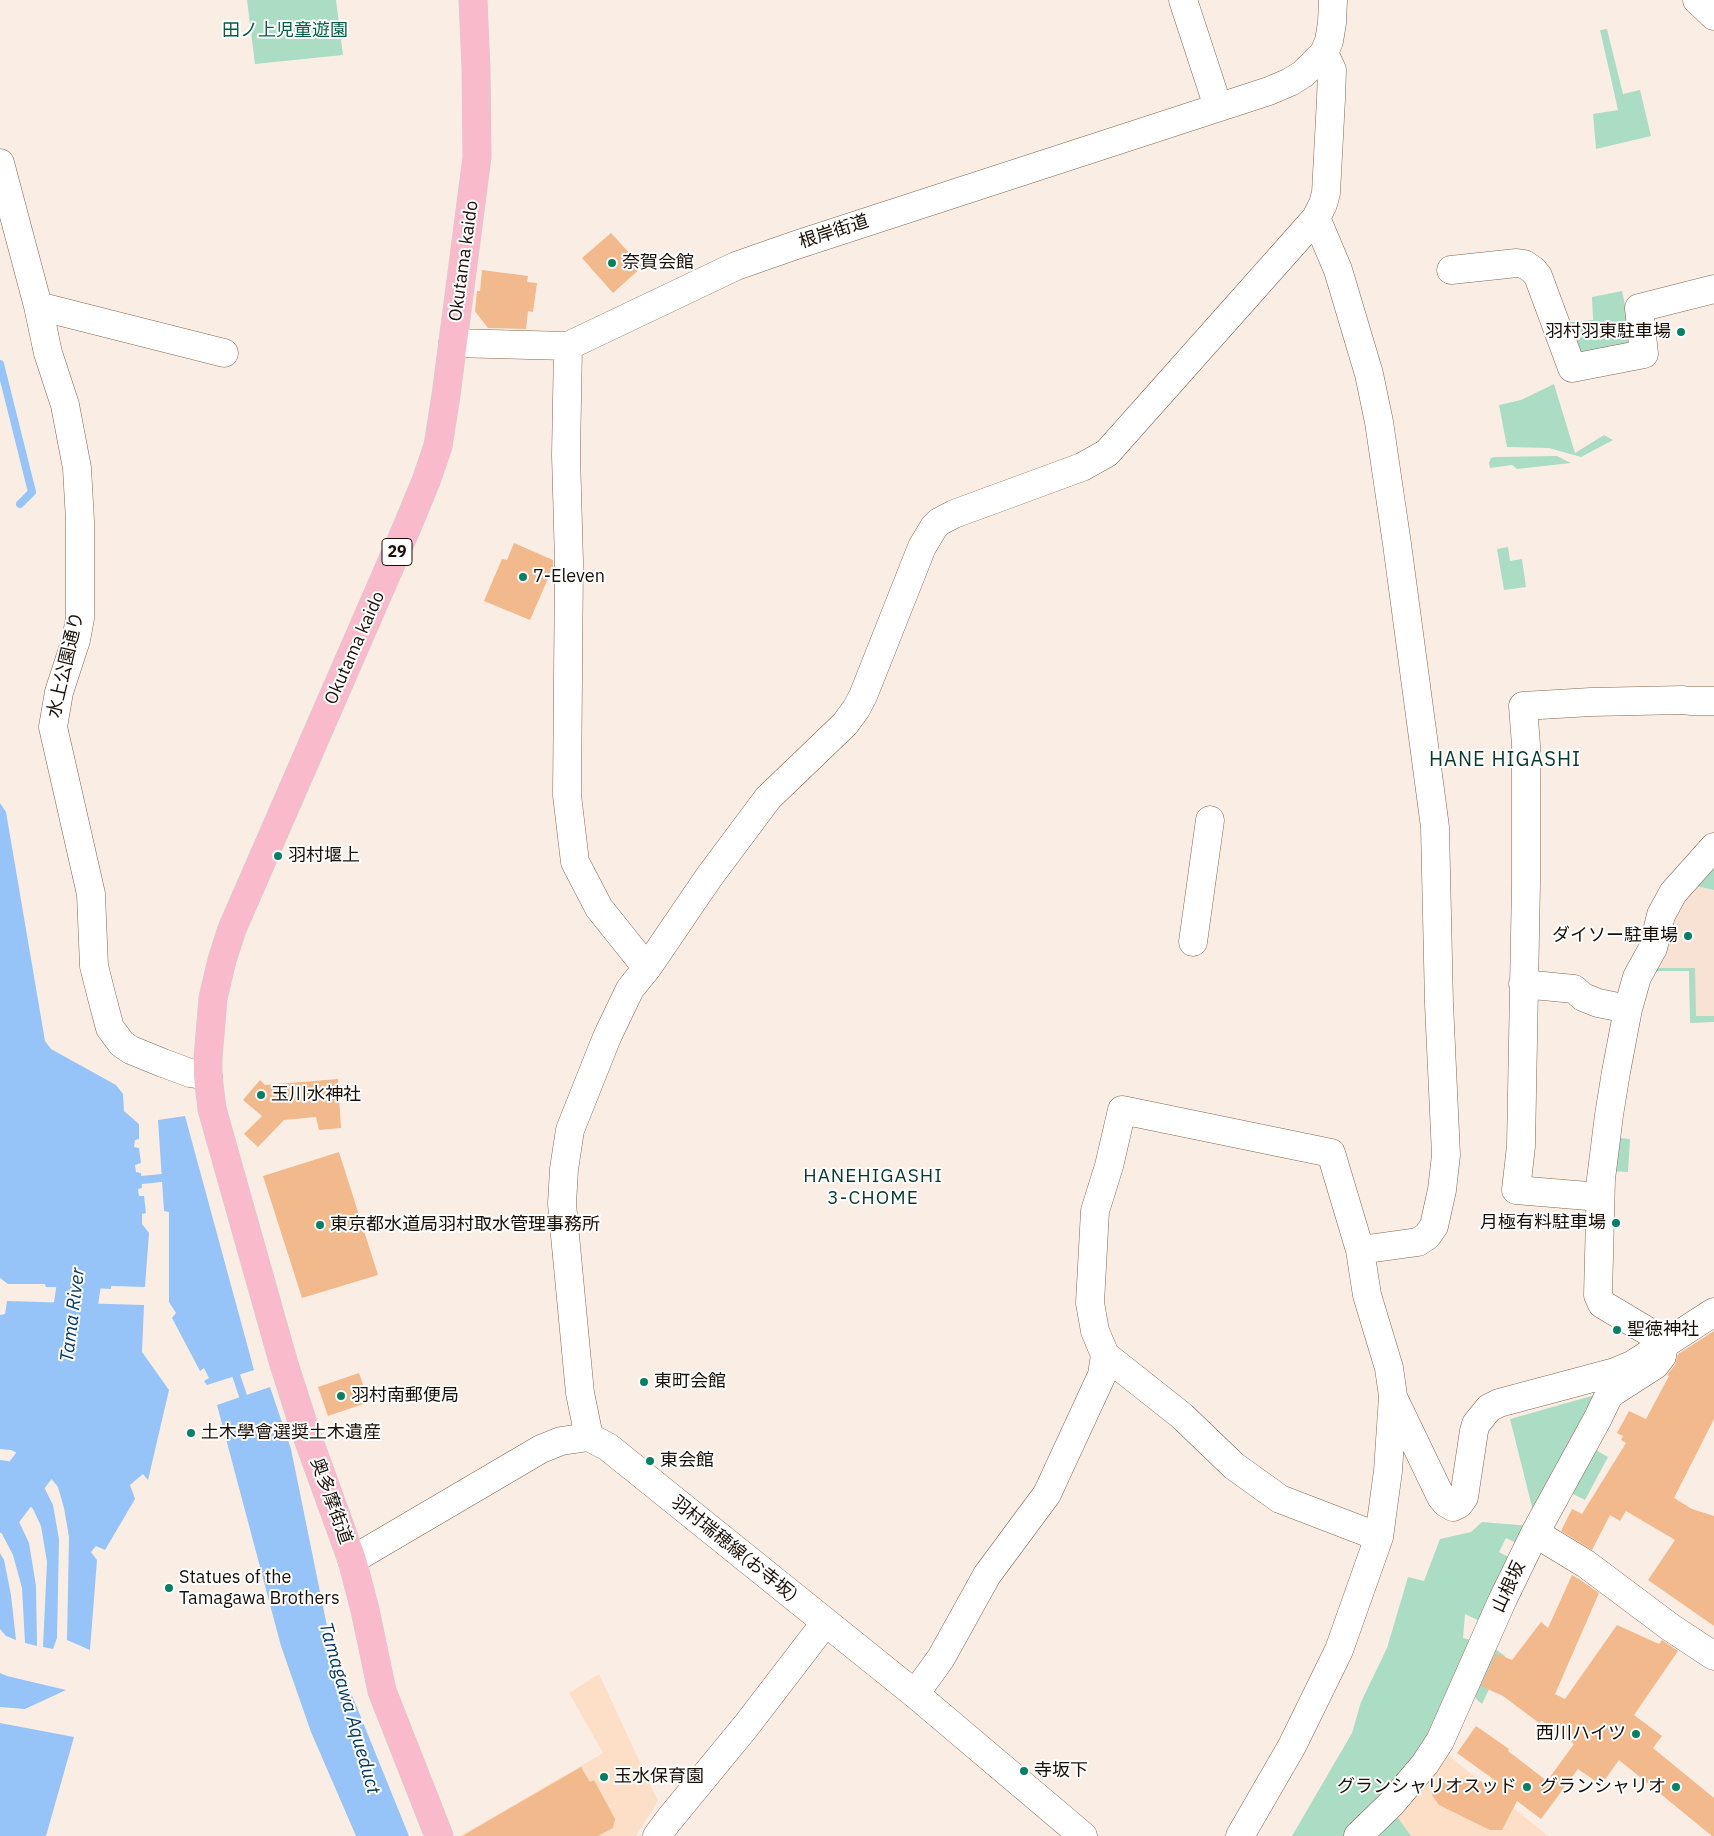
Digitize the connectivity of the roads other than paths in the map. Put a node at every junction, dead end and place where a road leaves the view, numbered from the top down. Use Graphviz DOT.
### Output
graph roads {
  1 [pos="473,0"];
  2 [pos="1184,0"];
  3 [pos="1333,0"];
  4 [pos="1697,0"];
  5 [pos="1714,16"];
  6 [pos="1324,53"];
  7 [pos="1218,107"];
  8 [pos="0,163"];
  9 [pos="1316,218"];
  10 [pos="1451,270"];
  11 [pos="1714,289"];
  12 [pos="38,306"];
  13 [pos="454,343"];
  14 [pos="568,346"];
  15 [pos="224,353"];
  16 [pos="1714,701"];
  17 [pos="1210,820"];
  18 [pos="1714,847"];
  19 [pos="1193,942"];
  20 [pos="647,968"];
  21 [pos="1523,984"];
  22 [pos="1628,1009"];
  23 [pos="208,1076"];
  24 [pos="1600,1197"];
  25 [pos="1360,1250"];
  26 [pos="1714,1312"];
  27 [pos="1664,1344"];
  28 [pos="1105,1355"];
  29 [pos="1393,1396"];
  30 [pos="589,1437"];
  31 [pos="1535,1532"];
  32 [pos="1379,1537"];
  33 [pos="352,1560"];
  34 [pos="825,1623"];
  35 [pos="1714,1656"];
  36 [pos="915,1694"];
  37 [pos="1078,1835"];
  38 [pos="439,1836"];
  39 [pos="657,1836"];
  40 [pos="1240,1836"];
  41 [pos="1358,1836"];
  1 -- 13 [label="main road, Okutama kaido / 29"];
  2 -- 7 [label="street"];
  3 -- 6 [label="street"];
  4 -- 5 [label="street"];
  6 -- 7 [label="street, 根岸街道"];
  6 -- 9 [label="street"];
  7 -- 14 [label="street, 根岸街道"];
  8 -- 12 [label="street, 水上公園通り"];
  9 -- 20 [label="street"];
  9 -- 25 [label="street"];
  10 -- 11 [label="street"];
  12 -- 15 [label="street"];
  12 -- 23 [label="street, 水上公園通り"];
  13 -- 14 [label="street, 根岸街道"];
  13 -- 23 [label="main road, Okutama kaido / 29"];
  14 -- 20 [label="street"];
  16 -- 21 [label="street"];
  17 -- 19 [label="street"];
  18 -- 22 [label="street"];
  20 -- 30 [label="street"];
  21 -- 22 [label="street"];
  21 -- 24 [label="street"];
  22 -- 24 [label="street"];
  23 -- 33 [label="main road, 奥多摩街道 / 29"];
  24 -- 27 [label="street"];
  25 -- 28 [label="street"];
  25 -- 29 [label="street"];
  26 -- 27 [label="street"];
  27 -- 29 [label="street"];
  27 -- 31 [label="street, 山根坂"];
  28 -- 32 [label="street"];
  28 -- 36 [label="street"];
  29 -- 32 [label="street"];
  30 -- 33 [label="street"];
  30 -- 34 [label="street, 羽村瑞穂線(お寺坂)"];
  31 -- 35 [label="street"];
  31 -- 41 [label="street, 山根坂"];
  32 -- 40 [label="street"];
  33 -- 38 [label="main road, 奥多摩街道 / 29"];
  34 -- 36 [label="street, 羽村瑞穂線(お寺坂)"];
  34 -- 39 [label="street"];
  36 -- 37 [label="street, 羽村瑞穂線(お寺坂)"];
}
